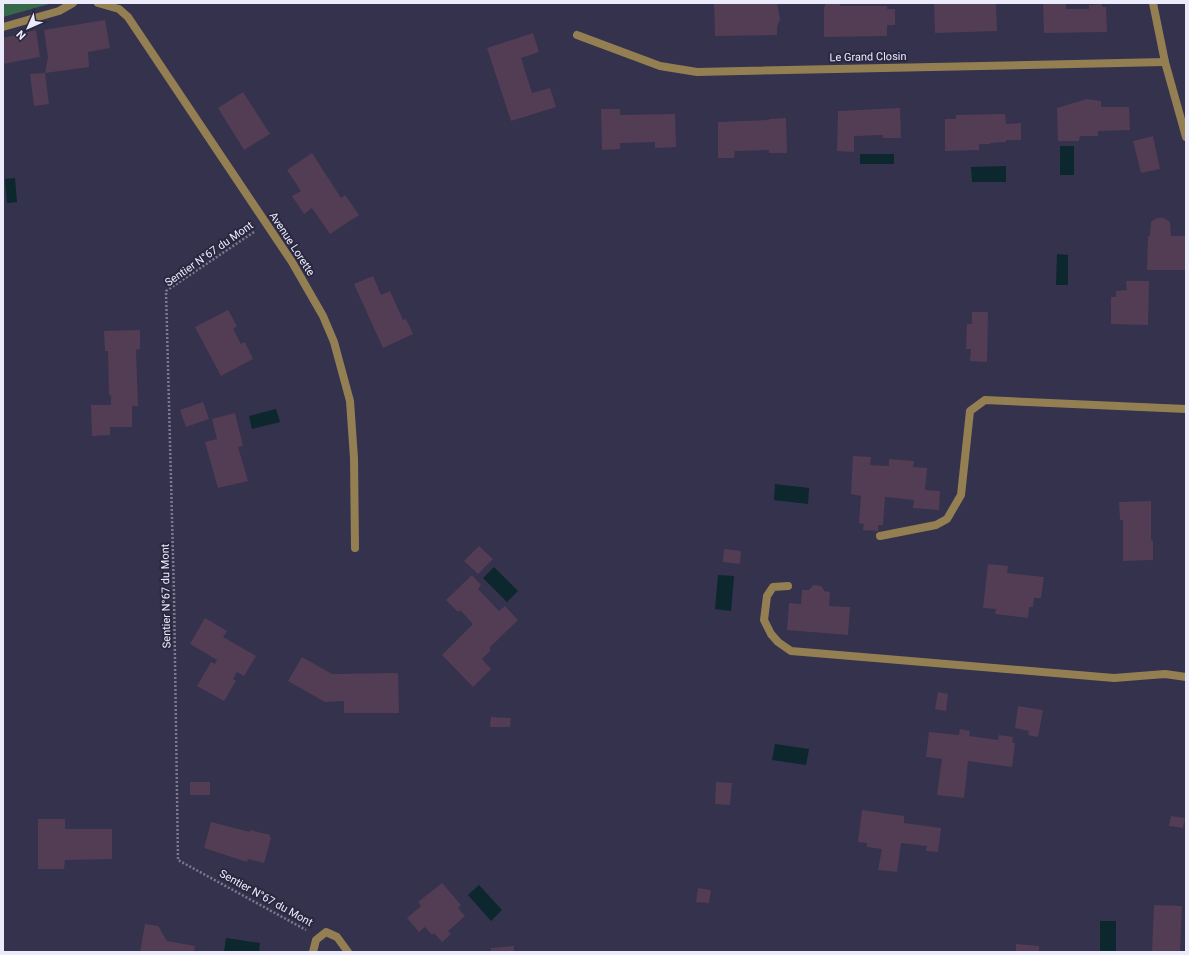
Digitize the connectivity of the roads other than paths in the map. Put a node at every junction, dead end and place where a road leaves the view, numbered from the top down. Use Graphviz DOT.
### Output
graph roads {
  1 [pos="73,3"];
  2 [pos="98,3"];
  3 [pos="1153,3"];
  4 [pos="3,27"];
  5 [pos="577,35"];
  6 [pos="1165,62"];
  7 [pos="1186,137"];
  8 [pos="1186,409"];
  9 [pos="880,536"];
  10 [pos="355,548"];
  11 [pos="788,586"];
  12 [pos="1186,677"];
  13 [pos="313,952"];
  14 [pos="348,952"];
  1 -- 4 [label="street"];
  2 -- 10 [label="street, Avenue Lorette"];
  3 -- 6 [label="street"];
  5 -- 6 [label="street, Le Grand Closin"];
  6 -- 7 [label="street"];
  8 -- 9 [label="street"];
  11 -- 12 [label="street"];
  13 -- 14 [label="street"];
}
